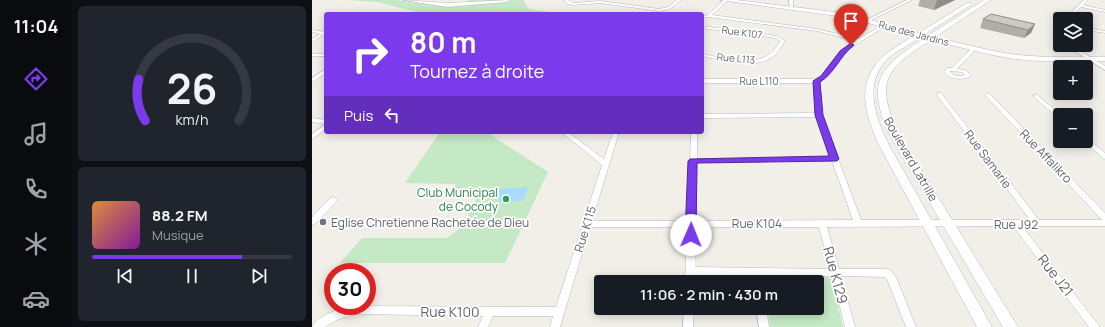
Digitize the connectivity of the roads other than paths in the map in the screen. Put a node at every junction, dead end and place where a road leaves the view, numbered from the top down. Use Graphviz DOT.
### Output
graph roads {
  1 [pos="406,0"];
  2 [pos="507,0"];
  3 [pos="566,0"];
  4 [pos="679,0"];
  5 [pos="724,0"];
  6 [pos="791,0"];
  7 [pos="902,0"];
  8 [pos="976,0"];
  9 [pos="988,0"];
  10 [pos="1086,0"];
  11 [pos="909,1"];
  12 [pos="1080,6"];
  13 [pos="792,8"];
  14 [pos="1105,11"];
  15 [pos="1074,12"];
  16 [pos="709,16"];
  17 [pos="704,17"];
  18 [pos="868,20"];
  19 [pos="885,25"];
  20 [pos="704,27"];
  21 [pos="1093,30"];
  22 [pos="312,31"];
  23 [pos="1105,32"];
  24 [pos="920,35"];
  25 [pos="930,38"];
  26 [pos="782,39"];
  27 [pos="857,40"];
  28 [pos="312,41"];
  29 [pos="974,49"];
  30 [pos="1078,52"];
  31 [pos="312,55"];
  32 [pos="324,55"];
  33 [pos="704,55"];
  34 [pos="1090,59"];
  35 [pos="1105,59"];
  36 [pos="1105,68"];
  37 [pos="954,69"];
  38 [pos="324,72"];
  39 [pos="312,80"];
  40 [pos="704,81"];
  41 [pos="816,81"];
  42 [pos="939,94"];
  43 [pos="988,95"];
  44 [pos="1036,96"];
  45 [pos="1053,111"];
  46 [pos="819,115"];
  47 [pos="704,116"];
  48 [pos="312,120"];
  49 [pos="324,122"];
  50 [pos="324,127"];
  51 [pos="567,134"];
  52 [pos="615,134"];
  53 [pos="694,134"];
  54 [pos="312,136"];
  55 [pos="1093,146"];
  56 [pos="1105,157"];
  57 [pos="834,159"];
  58 [pos="693,161"];
  59 [pos="606,164"];
  60 [pos="333,200"];
  61 [pos="1105,218"];
  62 [pos="312,222"];
  63 [pos="691,223"];
  64 [pos="822,223"];
  65 [pos="858,223"];
  66 [pos="928,223"];
  67 [pos="948,223"];
  68 [pos="1036,223"];
  69 [pos="1105,223"];
  70 [pos="587,224"];
  71 [pos="1016,224"];
  72 [pos="690,271"];
  73 [pos="757,272"];
  74 [pos="835,272"];
  75 [pos="690,275"];
  76 [pos="757,275"];
  77 [pos="490,311"];
  78 [pos="560,312"];
  79 [pos="688,315"];
  80 [pos="762,315"];
  81 [pos="317,327"];
  82 [pos="483,327"];
  83 [pos="555,327"];
  84 [pos="688,327"];
  85 [pos="764,327"];
  86 [pos="850,327"];
  87 [pos="911,327"];
  88 [pos="985,327"];
  89 [pos="1011,327"];
  90 [pos="1095,327"];
  1 -- 2 [label="main road"];
  3 -- 4 [label="street"];
  5 -- 13 [label="main road, Rue des Jardins"];
  5 -- 16 [label="street"];
  6 -- 13 [label="street"];
  7 -- 11 [label="street"];
  8 -- 24 [label="main road, Boulevard Latrille"];
  9 -- 25 [label="main road, Boulevard Latrille"];
  10 -- 12 [label="street"];
  11 -- 18 [label="street"];
  12 -- 14 [label="street"];
  12 -- 15 [label="street"];
  13 -- 18 [label="main road, Rue des Jardins"];
  16 -- 17 [label="street"];
  16 -- 27 [label="street"];
  18 -- 19 [label="main road, Rue des Jardins"];
  19 -- 24 [label="main road, Rue des Jardins"];
  19 -- 27 [label="street"];
  20 -- 26 [label="street, Rue K107"];
  21 -- 23 [label="street"];
  22 -- 28 [label="street"];
  24 -- 25 [label="main road, Rue des Jardins"];
  24 -- 66 [label="main road, Boulevard Latrille"];
  25 -- 29 [label="main road, Rue des Jardins"];
  25 -- 67 [label="main road, Boulevard Latrille"];
  26 -- 33 [label="street, Rue L113"];
  27 -- 41 [label="street"];
  29 -- 34 [label="main road, Rue des Jardins"];
  29 -- 37 [label="street"];
  30 -- 34 [label="street"];
  31 -- 32 [label="street"];
  34 -- 35 [label="main road, Rue des Jardins"];
  34 -- 36 [label="street"];
  38 -- 39 [label="street"];
  40 -- 41 [label="street, Rue L110"];
  41 -- 46 [label="street"];
  42 -- 68 [label="street, Rue Samarie"];
  43 -- 61 [label="street, Rue Affalikro"];
  44 -- 45 [label="street"];
  46 -- 47 [label="street"];
  46 -- 57 [label="street"];
  48 -- 49 [label="street"];
  50 -- 54 [label="street"];
  51 -- 59 [label="street"];
  52 -- 59 [label="street, Rue K115"];
  53 -- 58 [label="street"];
  55 -- 56 [label="street"];
  57 -- 58 [label="street"];
  57 -- 65 [label="street"];
  58 -- 63 [label="street"];
  59 -- 70 [label="street, Rue K115"];
  60 -- 62 [label="street"];
  63 -- 64 [label="street, Rue K104"];
  63 -- 70 [label="street, Rue K104"];
  63 -- 72 [label="street"];
  64 -- 65 [label="street, Rue K104"];
  64 -- 74 [label="street, Rue K129"];
  65 -- 66 [label="street, Rue K104"];
  66 -- 67 [label="street, Rue J92"];
  66 -- 88 [label="main road, Boulevard Latrille"];
  67 -- 71 [label="street, Rue J92"];
  67 -- 89 [label="main road, Boulevard Latrille"];
  68 -- 69 [label="street, Rue J92"];
  68 -- 71 [label="street, Rue J92"];
  70 -- 78 [label="street, Rue K115"];
  71 -- 90 [label="street, Rue J21"];
  72 -- 73 [label="street"];
  72 -- 75 [label="street"];
  73 -- 74 [label="street"];
  73 -- 76 [label="street"];
  74 -- 86 [label="street, Rue K129"];
  74 -- 87 [label="street"];
  77 -- 78 [label="street, Rue K100"];
  77 -- 81 [label="street, Rue K100"];
  77 -- 82 [label="street"];
  78 -- 83 [label="street, Rue K115"];
  79 -- 84 [label="street"];
  80 -- 85 [label="street"];
}
